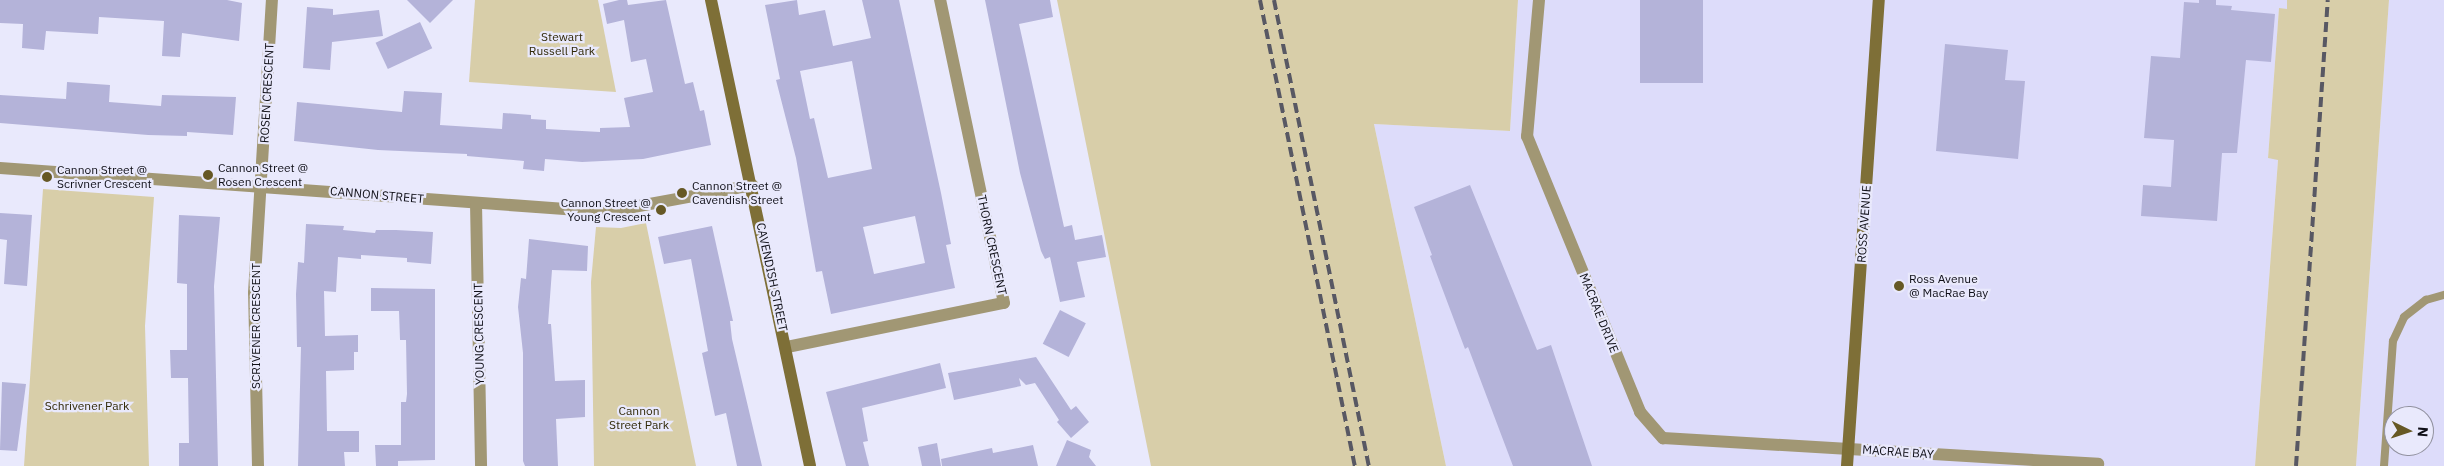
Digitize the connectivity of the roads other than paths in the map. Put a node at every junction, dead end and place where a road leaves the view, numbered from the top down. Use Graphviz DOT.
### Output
graph roads {
  1 [pos="272,0"];
  2 [pos="711,0"];
  3 [pos="940,0"];
  4 [pos="1539,0"];
  5 [pos="1879,0"];
  6 [pos="0,168"];
  7 [pos="753,185"];
  8 [pos="262,186"];
  9 [pos="476,203"];
  10 [pos="2444,295"];
  11 [pos="786,347"];
  12 [pos="1849,449"];
  13 [pos="2098,464"];
  14 [pos="258,466"];
  15 [pos="481,466"];
  16 [pos="810,466"];
  17 [pos="1847,466"];
  18 [pos="2384,466"];
  1 -- 8 [label="street, ROSEN CRESCENT"];
  2 -- 7 [label="street, CAVENDISH STREET"];
  3 -- 11 [label="street, THORN CRESCENT"];
  4 -- 12 [label="street, MACRAE DRIVE"];
  5 -- 12 [label="street, ROSS AVENUE"];
  6 -- 8 [label="street, CANNON STREET"];
  7 -- 9 [label="street, CANNON STREET"];
  7 -- 11 [label="street, CAVENDISH STREET"];
  8 -- 9 [label="street, CANNON STREET"];
  8 -- 14 [label="street, SCRIVENER CRESCENT"];
  9 -- 15 [label="street, YOUNG CRESCENT"];
  10 -- 18 [label="lane"];
  11 -- 16 [label="street, CAVENDISH STREET"];
  12 -- 13 [label="street, MACRAE BAY"];
  12 -- 17 [label="street, ROSS AVENUE"];
}
